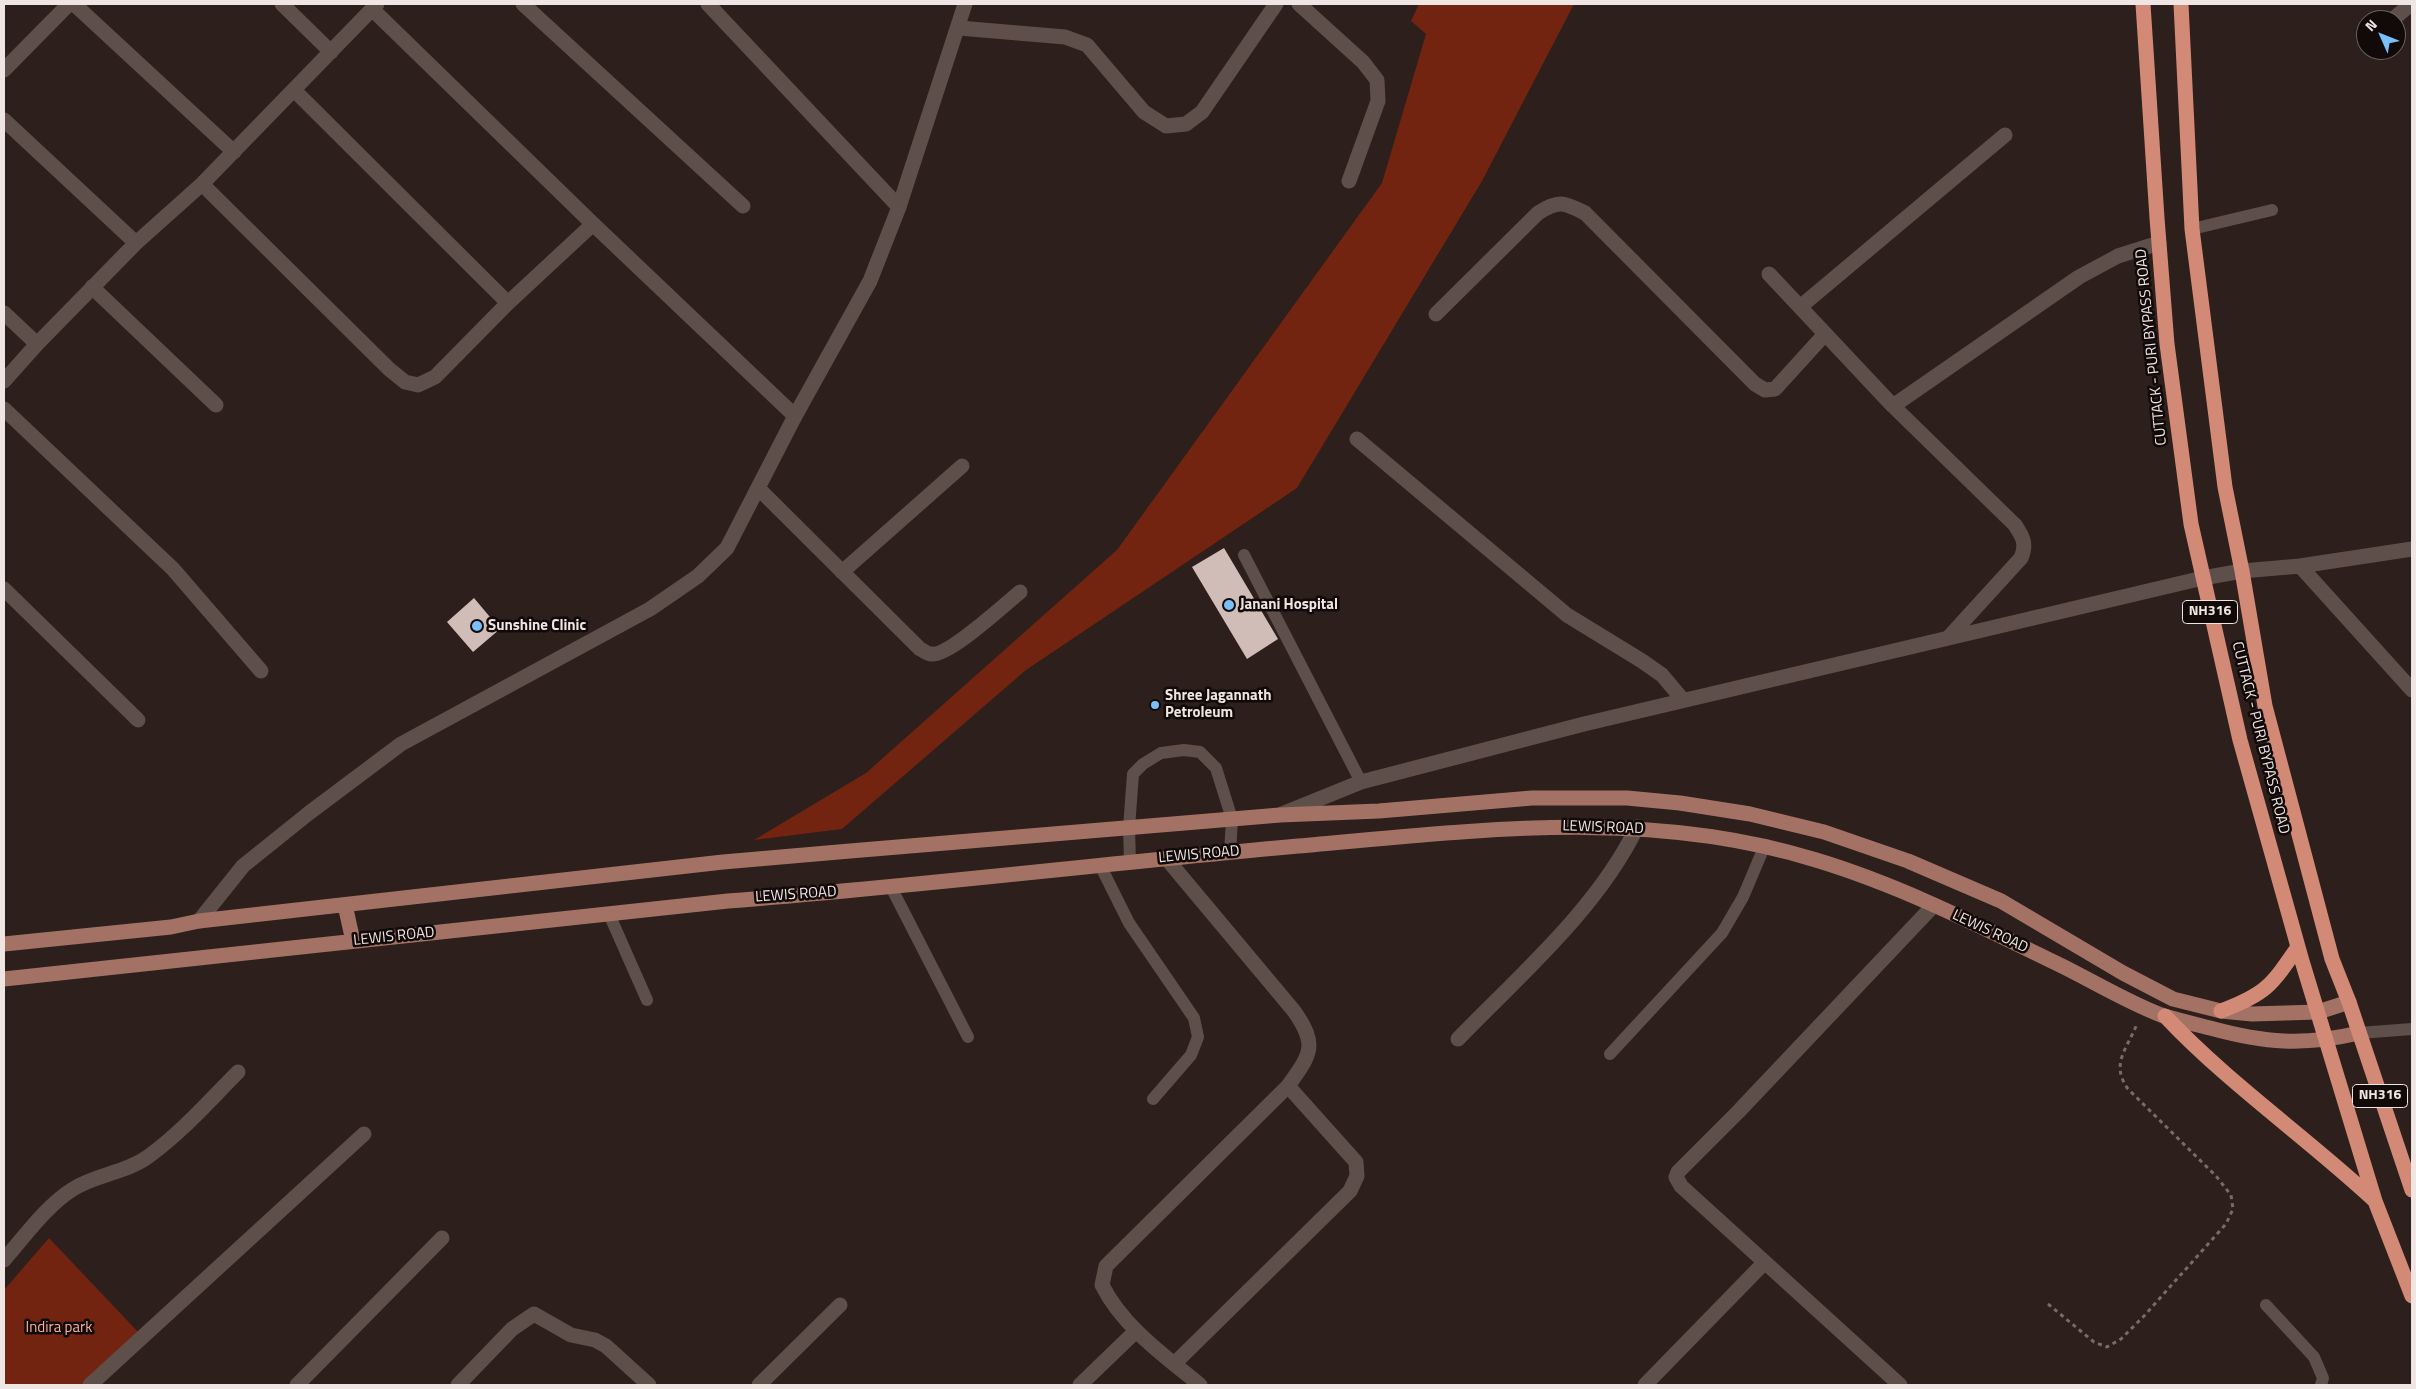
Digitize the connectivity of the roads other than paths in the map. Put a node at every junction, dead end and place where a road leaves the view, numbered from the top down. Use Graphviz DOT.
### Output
graph roads {
  1 [pos="69,4"];
  2 [pos="74,4"];
  3 [pos="282,4"];
  4 [pos="523,4"];
  5 [pos="708,4"];
  6 [pos="965,4"];
  7 [pos="1276,4"];
  8 [pos="1299,4"];
  9 [pos="2143,4"];
  10 [pos="2182,4"];
  11 [pos="375,6"];
  12 [pos="959,28"];
  13 [pos="331,52"];
  14 [pos="4,70"];
  15 [pos="294,90"];
  16 [pos="4,120"];
  17 [pos="2005,136"];
  18 [pos="234,152"];
  19 [pos="1349,181"];
  20 [pos="202,184"];
  21 [pos="743,206"];
  22 [pos="899,207"];
  23 [pos="2272,210"];
  24 [pos="593,224"];
  25 [pos="2192,230"];
  26 [pos="136,243"];
  27 [pos="2159,243"];
  28 [pos="1768,274"];
  29 [pos="92,287"];
  30 [pos="508,303"];
  31 [pos="1800,307"];
  32 [pos="4,312"];
  33 [pos="1436,314"];
  34 [pos="1826,334"];
  35 [pos="37,344"];
  36 [pos="4,381"];
  37 [pos="216,405"];
  38 [pos="1893,406"];
  39 [pos="4,409"];
  40 [pos="796,416"];
  41 [pos="1357,438"];
  42 [pos="962,466"];
  43 [pos="758,488"];
  44 [pos="2412,549"];
  45 [pos="1244,555"];
  46 [pos="2300,566"];
  47 [pos="2242,571"];
  48 [pos="842,572"];
  49 [pos="2203,578"];
  50 [pos="4,589"];
  51 [pos="1020,592"];
  52 [pos="1948,638"];
  53 [pos="261,670"];
  54 [pos="2412,690"];
  55 [pos="1683,700"];
  56 [pos="138,720"];
  57 [pos="1361,782"];
  58 [pos="1280,815"];
  59 [pos="1232,819"];
  60 [pos="1129,828"];
  61 [pos="1637,828"];
  62 [pos="1765,845"];
  63 [pos="1230,852"];
  64 [pos="1166,858"];
  65 [pos="1130,862"];
  66 [pos="1100,865"];
  67 [pos="891,887"];
  68 [pos="346,905"];
  69 [pos="1934,905"];
  70 [pos="609,914"];
  71 [pos="199,922"];
  72 [pos="353,941"];
  73 [pos="4,944"];
  74 [pos="2298,947"];
  75 [pos="4,979"];
  76 [pos="648,1000"];
  77 [pos="2349,1002"];
  78 [pos="2221,1011"];
  79 [pos="2318,1012"];
  80 [pos="2165,1016"];
  81 [pos="2412,1028"];
  82 [pos="2359,1033"];
  83 [pos="968,1037"];
  84 [pos="1458,1039"];
  85 [pos="2327,1041"];
  86 [pos="1610,1054"];
  87 [pos="238,1072"];
  88 [pos="1288,1086"];
  89 [pos="1153,1098"];
  90 [pos="364,1134"];
  91 [pos="2412,1190"];
  92 [pos="2375,1201"];
  93 [pos="442,1238"];
  94 [pos="4,1260"];
  95 [pos="1764,1263"];
  96 [pos="2412,1296"];
  97 [pos="840,1305"];
  98 [pos="2266,1305"];
  99 [pos="1136,1331"];
  100 [pos="1174,1364"];
  101 [pos="90,1385"];
  102 [pos="297,1385"];
  103 [pos="458,1385"];
  104 [pos="649,1385"];
  105 [pos="759,1385"];
  106 [pos="1080,1385"];
  107 [pos="1200,1385"];
  108 [pos="1645,1385"];
  109 [pos="1900,1385"];
  110 [pos="2321,1385"];
  1 -- 14 [label="street"];
  2 -- 18 [label="street"];
  3 -- 13 [label="street"];
  4 -- 21 [label="street"];
  5 -- 22 [label="street"];
  6 -- 12 [label="street"];
  7 -- 12 [label="street"];
  8 -- 19 [label="street"];
  9 -- 27 [label="highway, CUTTACK - PURI BYPASS ROAD / NH316"];
  10 -- 25 [label="highway, CUTTACK - PURI BYPASS ROAD / NH316"];
  11 -- 13 [label="street"];
  11 -- 24 [label="street"];
  12 -- 22 [label="street"];
  13 -- 15 [label="street"];
  15 -- 18 [label="street"];
  15 -- 30 [label="street"];
  16 -- 26 [label="street"];
  17 -- 31 [label="street"];
  18 -- 20 [label="street"];
  20 -- 26 [label="street"];
  20 -- 30 [label="street"];
  22 -- 40 [label="street"];
  23 -- 25 [label="lane"];
  24 -- 30 [label="street"];
  24 -- 40 [label="street"];
  25 -- 47 [label="highway, CUTTACK - PURI BYPASS ROAD / NH316"];
  26 -- 29 [label="street"];
  27 -- 38 [label="street"];
  27 -- 49 [label="highway, CUTTACK - PURI BYPASS ROAD / NH316"];
  28 -- 31 [label="street"];
  29 -- 35 [label="street"];
  29 -- 37 [label="street"];
  31 -- 34 [label="street"];
  32 -- 35 [label="street"];
  33 -- 34 [label="street"];
  34 -- 38 [label="street"];
  35 -- 36 [label="street"];
  38 -- 52 [label="street"];
  39 -- 53 [label="street"];
  40 -- 43 [label="street"];
  41 -- 55 [label="street"];
  42 -- 48 [label="street"];
  43 -- 48 [label="street"];
  43 -- 71 [label="street"];
  44 -- 46 [label="street"];
  45 -- 57 [label="lane"];
  46 -- 47 [label="street"];
  46 -- 54 [label="street"];
  47 -- 49 [label="street"];
  47 -- 77 [label="highway, CUTTACK - PURI BYPASS ROAD / NH316"];
  48 -- 51 [label="street"];
  49 -- 52 [label="street"];
  49 -- 74 [label="highway, CUTTACK - PURI BYPASS ROAD / NH316"];
  50 -- 56 [label="street"];
  52 -- 55 [label="street"];
  55 -- 57 [label="street"];
  57 -- 58 [label="street"];
  58 -- 59 [label="main road, LEWIS ROAD"];
  58 -- 78 [label="main road, LEWIS ROAD"];
  59 -- 60 [label="main road, LEWIS ROAD"];
  59 -- 60 [label="lane"];
  59 -- 63 [label="lane"];
  60 -- 65 [label="lane"];
  60 -- 68 [label="main road, LEWIS ROAD"];
  61 -- 62 [label="main road, LEWIS ROAD"];
  61 -- 63 [label="main road, LEWIS ROAD"];
  61 -- 84 [label="street"];
  62 -- 69 [label="main road, LEWIS ROAD"];
  62 -- 86 [label="lane"];
  63 -- 64 [label="main road, LEWIS ROAD"];
  64 -- 65 [label="main road, LEWIS ROAD"];
  64 -- 88 [label="street"];
  65 -- 66 [label="main road, LEWIS ROAD"];
  66 -- 67 [label="main road, LEWIS ROAD"];
  66 -- 89 [label="lane"];
  67 -- 70 [label="main road, LEWIS ROAD"];
  67 -- 83 [label="lane"];
  68 -- 71 [label="main road, LEWIS ROAD"];
  68 -- 72 [label="main road"];
  69 -- 80 [label="main road, LEWIS ROAD"];
  69 -- 95 [label="street"];
  70 -- 72 [label="main road, LEWIS ROAD"];
  70 -- 76 [label="lane"];
  71 -- 73 [label="main road, LEWIS ROAD"];
  72 -- 75 [label="main road, LEWIS ROAD"];
  74 -- 78 [label="highway"];
  74 -- 79 [label="highway, CUTTACK - PURI BYPASS ROAD / NH316"];
  77 -- 79 [label="main road, LEWIS ROAD"];
  77 -- 82 [label="highway, CUTTACK - PURI BYPASS ROAD / NH316"];
  78 -- 79 [label="main road, LEWIS ROAD"];
  79 -- 85 [label="highway, CUTTACK - PURI BYPASS ROAD / NH316"];
  80 -- 85 [label="main road, LEWIS ROAD"];
  80 -- 92 [label="highway"];
  81 -- 82 [label="lane"];
  82 -- 85 [label="main road, LEWIS ROAD"];
  82 -- 91 [label="highway, CUTTACK - PURI BYPASS ROAD / NH316"];
  85 -- 92 [label="highway, CUTTACK - PURI BYPASS ROAD / NH316"];
  87 -- 94 [label="street"];
  88 -- 99 [label="street"];
  88 -- 100 [label="street"];
  90 -- 101 [label="street"];
  92 -- 96 [label="highway, NH316"];
  93 -- 102 [label="street"];
  95 -- 108 [label="street"];
  95 -- 109 [label="street"];
  97 -- 105 [label="street"];
  98 -- 110 [label="lane"];
  99 -- 100 [label="street"];
  99 -- 106 [label="street"];
  100 -- 107 [label="street"];
  103 -- 104 [label="street"];
}
